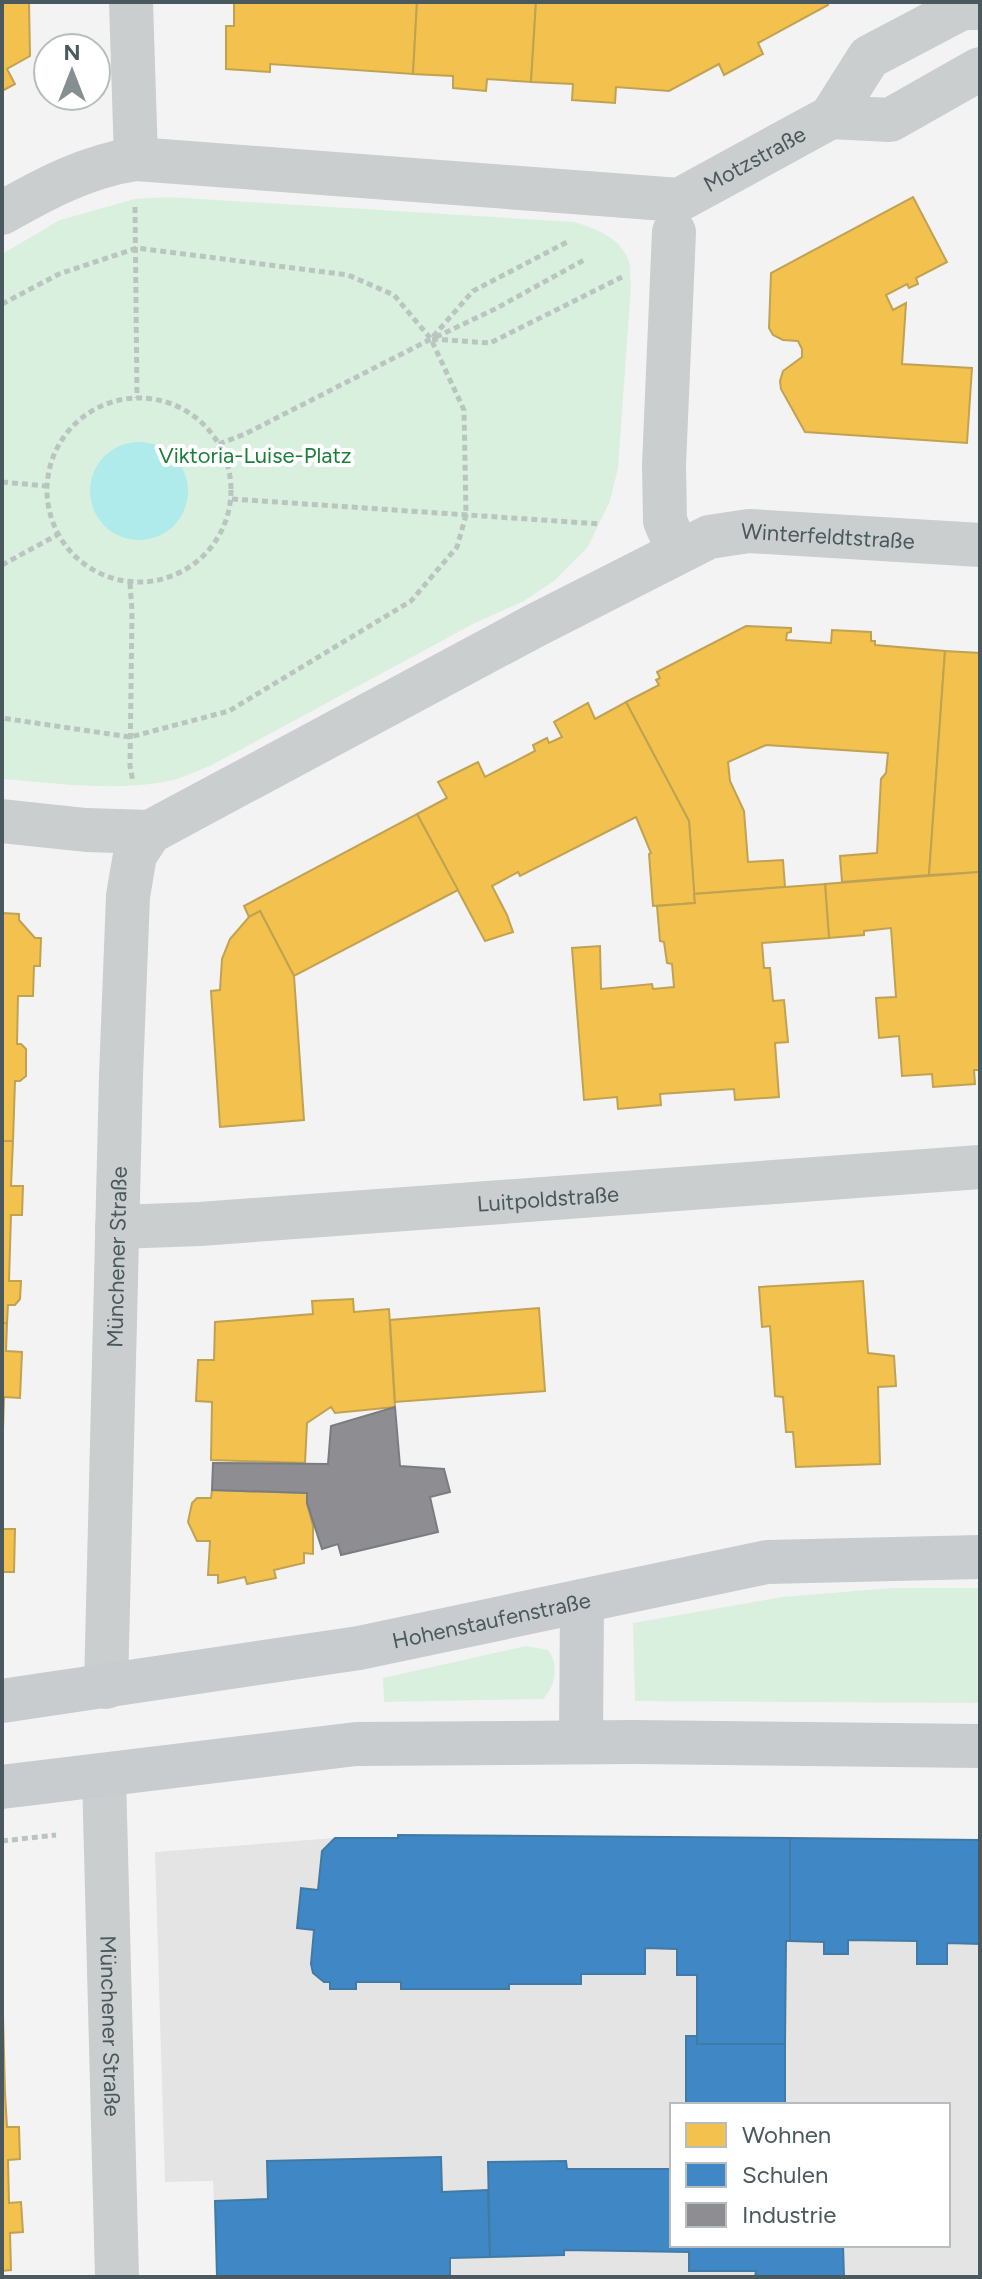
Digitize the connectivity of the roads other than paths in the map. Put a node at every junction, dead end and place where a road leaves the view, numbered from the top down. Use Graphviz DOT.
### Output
graph roads {
  1 [pos="131,2"];
  2 [pos="980,8"];
  3 [pos="980,69"];
  4 [pos="831,117"];
  5 [pos="136,159"];
  6 [pos="2,213"];
  7 [pos="675,234"];
  8 [pos="980,545"];
  9 [pos="678,551"];
  10 [pos="2,821"];
  11 [pos="150,832"];
  12 [pos="980,1167"];
  13 [pos="117,1227"];
  14 [pos="980,1557"];
  15 [pos="582,1601"];
  16 [pos="106,1687"];
  17 [pos="2,1701"];
  18 [pos="581,1742"];
  19 [pos="980,1746"];
  20 [pos="104,1776"];
  21 [pos="2,1787"];
  22 [pos="117,2277"];
  1 -- 5 [label="street"];
  2 -- 4 [label="street, Motzstraße"];
  3 -- 4 [label="street, Motzstraße"];
  4 -- 7 [label="street, Motzstraße"];
  5 -- 6 [label="street"];
  5 -- 7 [label="street"];
  7 -- 9 [label="street"];
  8 -- 9 [label="street, Winterfeldtstraße"];
  9 -- 11 [label="street"];
  10 -- 11 [label="street"];
  11 -- 13 [label="street, Münchener Straße"];
  12 -- 13 [label="street, Luitpoldstraße"];
  13 -- 16 [label="street, Münchener Straße"];
  14 -- 15 [label="main road, Hohenstaufenstraße"];
  15 -- 16 [label="main road, Hohenstaufenstraße"];
  15 -- 18 [label="main road"];
  16 -- 17 [label="main road, Hohenstaufenstraße"];
  18 -- 19 [label="main road"];
  18 -- 20 [label="main road"];
  20 -- 21 [label="main road"];
  20 -- 22 [label="street, Münchener Straße"];
}
